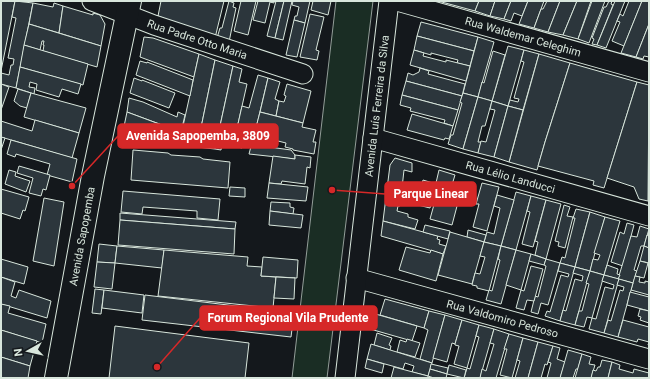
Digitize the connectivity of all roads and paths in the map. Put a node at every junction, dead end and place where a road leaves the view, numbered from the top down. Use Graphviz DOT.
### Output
graph roads {
  1 [pos="92,1"];
  2 [pos="389,1"];
  3 [pos="397,1"];
  4 [pos="128,8"];
  5 [pos="649,72"];
  6 [pos="303,74"];
  7 [pos="373,138"];
  8 [pos="649,216"];
  9 [pos="356,278"];
  10 [pos="649,360"];
  11 [pos="56,378"];
  12 [pos="345,378"];
  1 -- 4 [label="street, Rua Padre Otto Maria"];
  2 -- 7 [label="street, Avenida Luís Ferreira da Silva"];
  3 -- 5 [label="street, Rua Waldemar Celeghim"];
  4 -- 6 [label="street, Rua Padre Otto Maria"];
  4 -- 11 [label="main road, Avenida Sapopemba"];
  7 -- 8 [label="street, Rua Lélio Landucci"];
  7 -- 9 [label="street, Avenida Luís Ferreira da Silva"];
  9 -- 10 [label="street, Rua Valdomiro Pedroso"];
  9 -- 12 [label="street, Avenida Luís Ferreira da Silva"];
}
